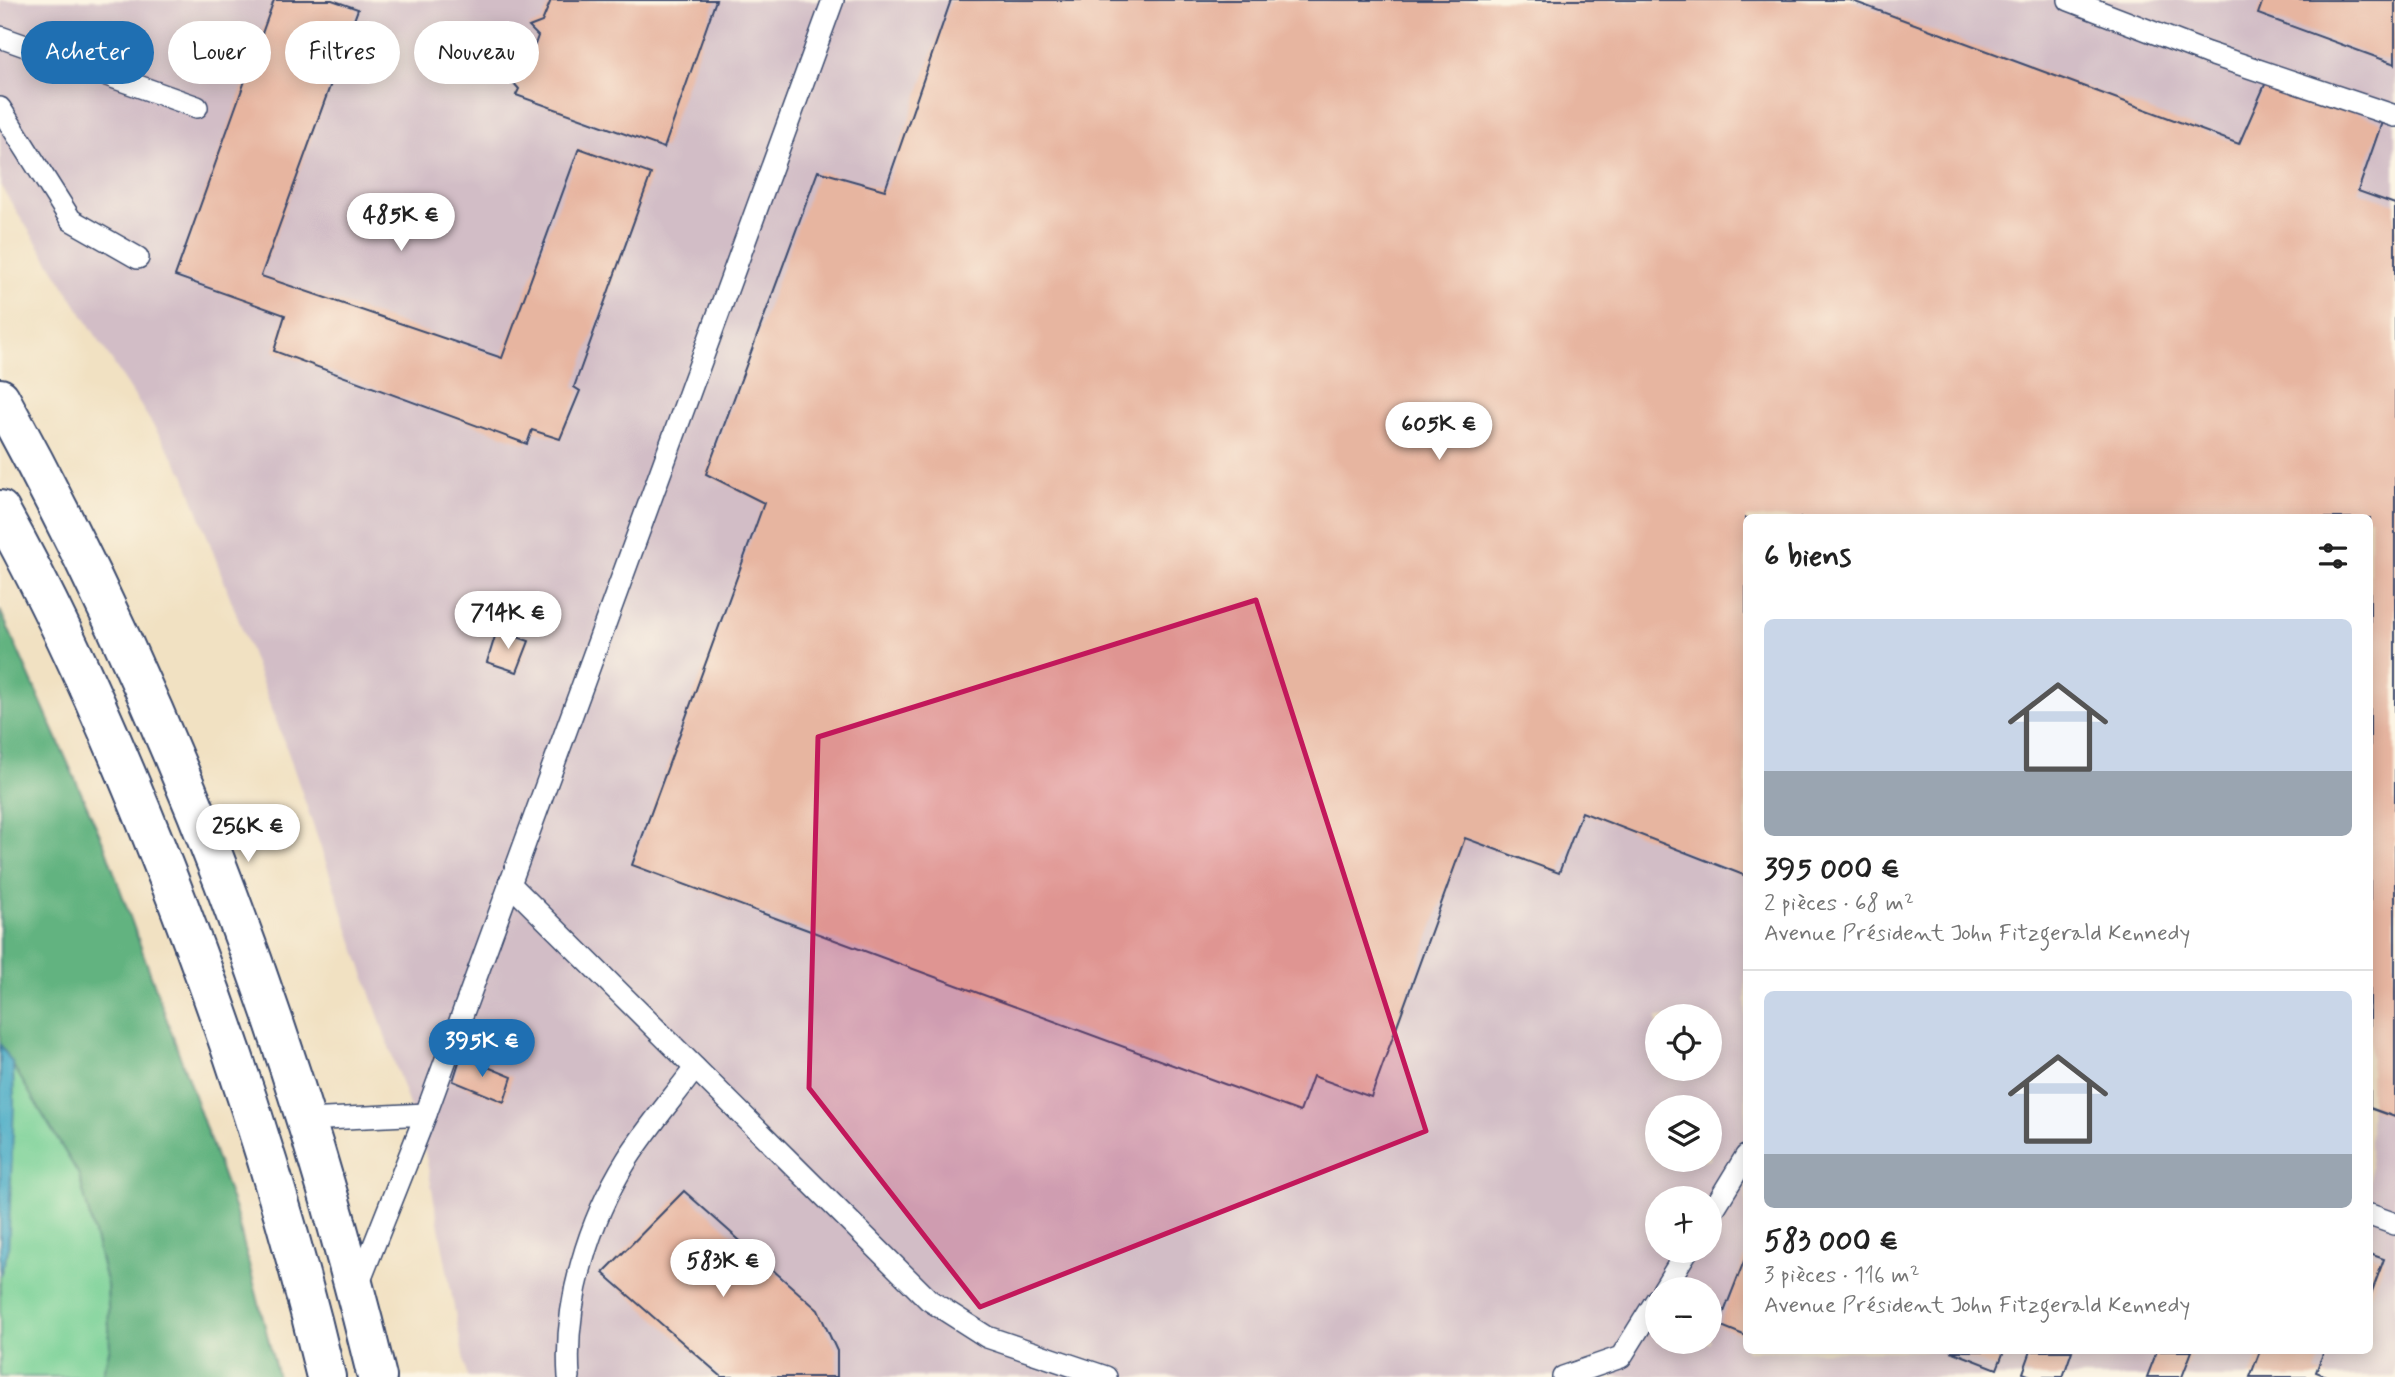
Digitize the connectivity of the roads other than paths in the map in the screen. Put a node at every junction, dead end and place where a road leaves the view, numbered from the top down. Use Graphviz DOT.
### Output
graph roads {
  1 [pos="833,0"];
  2 [pos="2069,0"];
  3 [pos="0,37"];
  4 [pos="197,107"];
  5 [pos="0,108"];
  6 [pos="2395,116"];
  7 [pos="138,258"];
  8 [pos="0,398"];
  9 [pos="0,510"];
  10 [pos="509,883"];
  11 [pos="695,1068"];
  12 [pos="426,1114"];
  13 [pos="306,1120"];
  14 [pos="1743,1161"];
  15 [pos="1722,1195"];
  16 [pos="2373,1215"];
  17 [pos="2395,1224"];
  18 [pos="356,1290"];
  19 [pos="1645,1318"];
  20 [pos="326,1377"];
  21 [pos="377,1377"];
  22 [pos="569,1377"];
  23 [pos="1106,1377"];
  24 [pos="1563,1377"];
  1 -- 10 [label="lane"];
  2 -- 6 [label="lane"];
  3 -- 4 [label="lane"];
  5 -- 7 [label="lane"];
  8 -- 13 [label="main road"];
  9 -- 20 [label="main road"];
  10 -- 11 [label="lane"];
  10 -- 12 [label="lane"];
  11 -- 22 [label="lane"];
  11 -- 23 [label="lane"];
  12 -- 13 [label="lane"];
  12 -- 18 [label="lane"];
  13 -- 18 [label="main road"];
  14 -- 15 [label="lane"];
  16 -- 17 [label="lane"];
  18 -- 21 [label="main road"];
  19 -- 24 [label="lane"];
}
